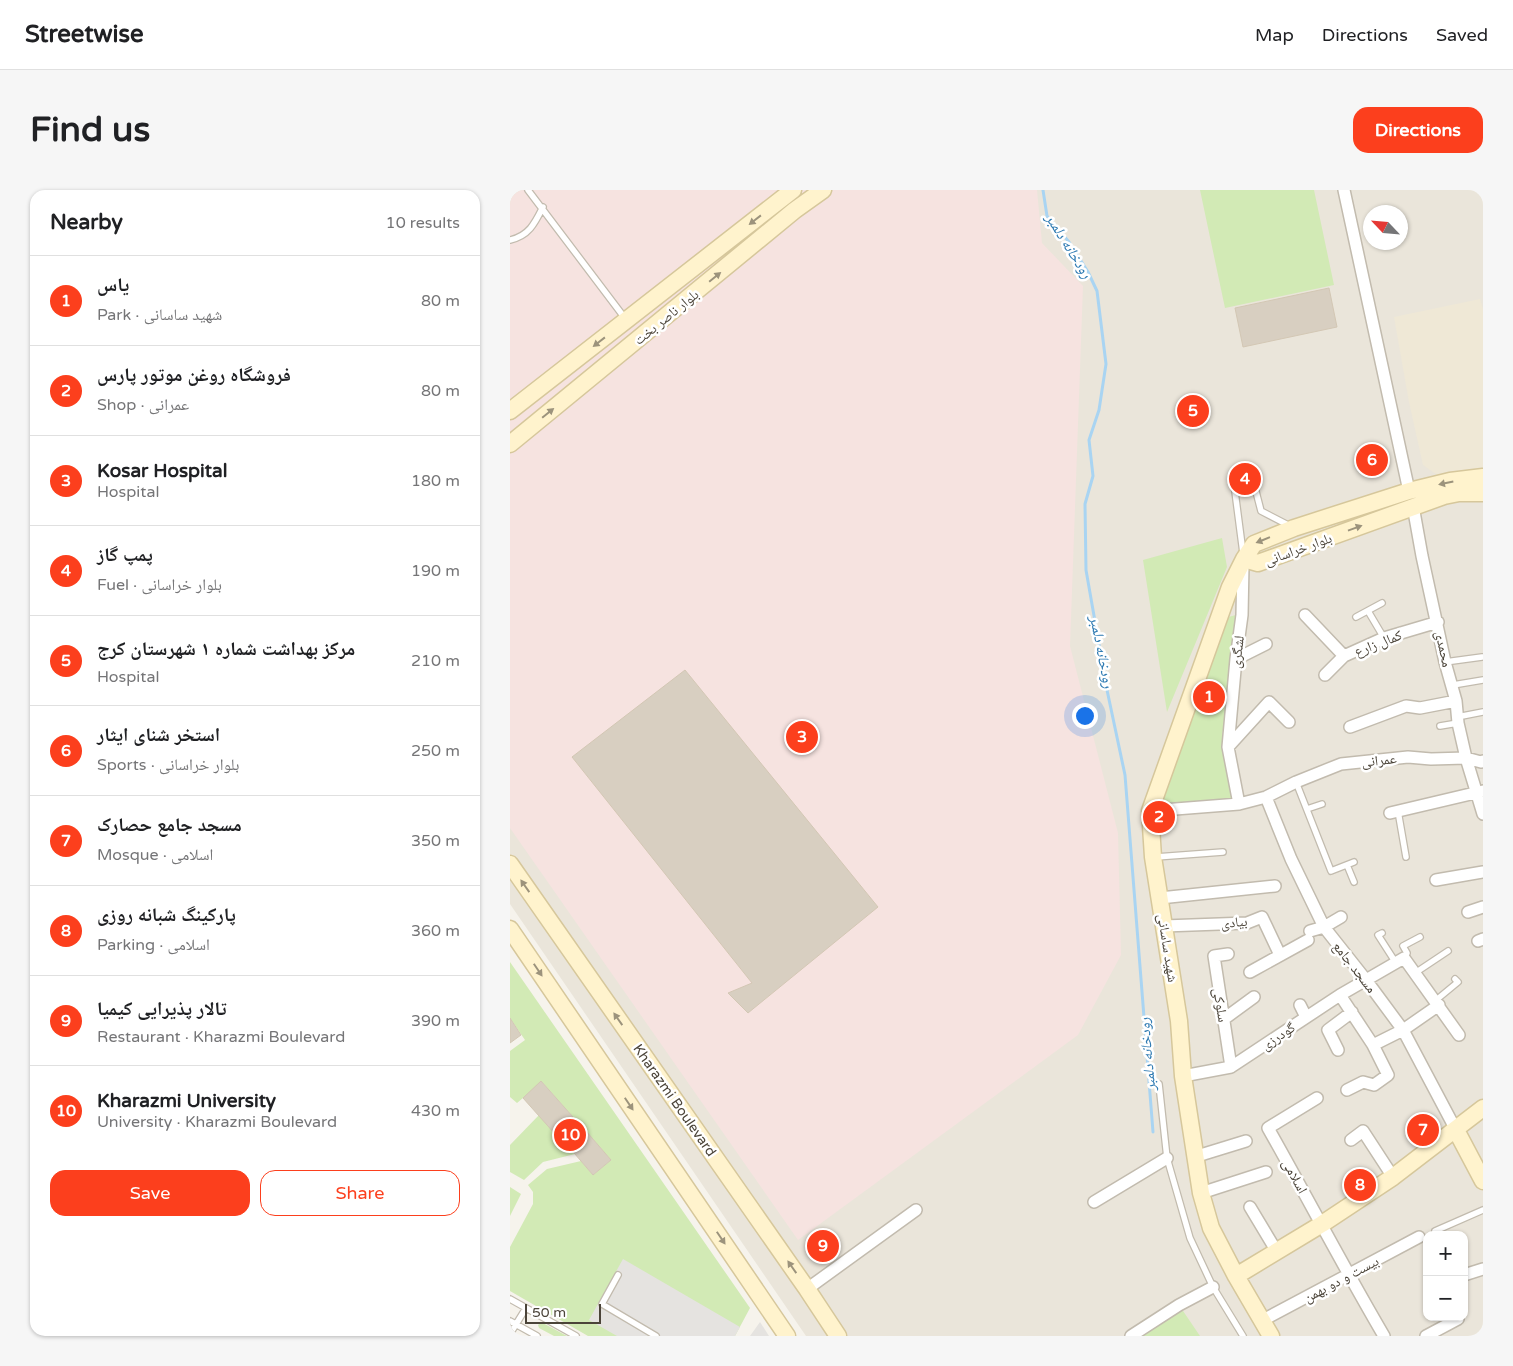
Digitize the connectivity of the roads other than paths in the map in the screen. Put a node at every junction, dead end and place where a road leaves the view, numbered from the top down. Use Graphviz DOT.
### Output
graph roads {
  1 [pos="528,190"];
  2 [pos="793,190"];
  3 [pos="823,190"];
  4 [pos="1344,190"];
  5 [pos="543,207"];
  6 [pos="510,240"];
  7 [pos="624,316"];
  8 [pos="510,411"];
  9 [pos="510,444"];
  10 [pos="1483,477"];
  11 [pos="1483,493"];
  12 [pos="1411,499"];
  13 [pos="1294,528"];
  14 [pos="1244,559"];
  15 [pos="1382,603"];
  16 [pos="1368,611"];
  17 [pos="1305,615"];
  18 [pos="1356,617"];
  19 [pos="1438,622"];
  20 [pos="1384,638"];
  21 [pos="1266,644"];
  22 [pos="1344,656"];
  23 [pos="1482,656"];
  24 [pos="1236,659"];
  25 [pos="1446,662"];
  26 [pos="1325,675"];
  27 [pos="1483,680"];
  28 [pos="1452,685"];
  29 [pos="1456,701"];
  30 [pos="1483,712"];
  31 [pos="1458,720"];
  32 [pos="1289,722"];
  33 [pos="1440,726"];
  34 [pos="1350,727"];
  35 [pos="1228,747"];
  36 [pos="1466,758"];
  37 [pos="1483,761"];
  38 [pos="1296,782"];
  39 [pos="1480,791"];
  40 [pos="1266,798"];
  41 [pos="1239,804"];
  42 [pos="1322,804"];
  43 [pos="1307,809"];
  44 [pos="1150,811"];
  45 [pos="1394,812"];
  46 [pos="1483,814"];
  47 [pos="1224,852"];
  48 [pos="1153,857"];
  49 [pos="1406,857"];
  50 [pos="1354,862"];
  51 [pos="510,864"];
  52 [pos="1347,865"];
  53 [pos="1483,872"];
  54 [pos="1436,880"];
  55 [pos="1354,882"];
  56 [pos="1275,886"];
  57 [pos="1160,898"];
  58 [pos="1483,907"];
  59 [pos="1468,912"];
  60 [pos="1341,917"];
  61 [pos="1164,926"];
  62 [pos="1324,927"];
  63 [pos="510,930"];
  64 [pos="1382,933"];
  65 [pos="1420,937"];
  66 [pos="1448,951"];
  67 [pos="1228,954"];
  68 [pos="1280,955"];
  69 [pos="1400,961"];
  70 [pos="1250,972"];
  71 [pos="1415,973"];
  72 [pos="1455,979"];
  73 [pos="1366,980"];
  74 [pos="1340,995"];
  75 [pos="1254,997"];
  76 [pos="1437,1003"];
  77 [pos="1300,1005"];
  78 [pos="1352,1012"];
  79 [pos="1306,1017"];
  80 [pos="1224,1019"];
  81 [pos="1403,1030"];
  82 [pos="1459,1035"];
  83 [pos="1373,1045"];
  84 [pos="1338,1050"];
  85 [pos="1231,1067"];
  86 [pos="1183,1076"];
  87 [pos="1159,1084"];
  88 [pos="1347,1090"];
  89 [pos="1317,1098"];
  90 [pos="1483,1108"];
  91 [pos="1456,1130"];
  92 [pos="1351,1140"];
  93 [pos="1246,1141"];
  94 [pos="1194,1157"];
  95 [pos="1167,1158"];
  96 [pos="1266,1172"];
  97 [pos="1392,1177"];
  98 [pos="1483,1181"];
  99 [pos="1201,1194"];
  100 [pos="1094,1202"];
  101 [pos="1254,1208"];
  102 [pos="916,1210"];
  103 [pos="1483,1210"];
  104 [pos="1322,1224"];
  105 [pos="1434,1231"];
  106 [pos="1419,1237"];
  107 [pos="1277,1252"];
  108 [pos="1483,1269"];
  109 [pos="1468,1274"];
  110 [pos="618,1275"];
  111 [pos="1348,1275"];
  112 [pos="1236,1276"];
  113 [pos="1213,1287"];
  114 [pos="807,1289"];
  115 [pos="510,1298"];
  116 [pos="526,1308"];
  117 [pos="1263,1320"];
  118 [pos="510,1321"];
  119 [pos="1453,1321"];
  120 [pos="516,1324"];
  121 [pos="510,1334"];
  122 [pos="537,1336"];
  123 [pos="576,1336"];
  124 [pos="656,1336"];
  125 [pos="787,1336"];
  126 [pos="838,1336"];
  127 [pos="1131,1336"];
  128 [pos="1243,1336"];
  129 [pos="1271,1336"];
  130 [pos="1384,1336"];
  131 [pos="1426,1336"];
  1 -- 5 [label="lane"];
  2 -- 8 [label="main road, بلوار ناصر بخت, one-way"];
  9 -- 3 [label="main road, بلوار ناصر بخت, one-way"];
  4 -- 12 [label="street, محمدی"];
  5 -- 6 [label="lane"];
  5 -- 7 [label="lane"];
  10 -- 12 [label="main road, بلوار خراسانی, one-way"];
  11 -- 12 [label="main road, بلوار خراسانی"];
  12 -- 13 [label="main road, بلوار خراسانی"];
  14 -- 12 [label="main road, بلوار خراسانی, one-way"];
  12 -- 19 [label="street, محمدی"];
  13 -- 14 [label="main road, بلوار خراسانی, one-way"];
  13 -- 14 [label="lane"];
  14 -- 24 [label="street, لشگری"];
  14 -- 44 [label="main road, شهید ساسانی"];
  15 -- 16 [label="lane"];
  16 -- 18 [label="lane"];
  16 -- 20 [label="lane"];
  17 -- 22 [label="street"];
  19 -- 20 [label="street, کمال زارع"];
  19 -- 25 [label="street, محمدی"];
  20 -- 22 [label="street, کمال زارع"];
  21 -- 24 [label="street"];
  22 -- 26 [label="street, کمال زارع"];
  23 -- 25 [label="lane"];
  24 -- 35 [label="street, لشگری"];
  25 -- 28 [label="street, محمدی"];
  27 -- 28 [label="lane"];
  28 -- 29 [label="street, محمدی"];
  29 -- 31 [label="street, محمدی"];
  29 -- 34 [label="street"];
  30 -- 31 [label="lane"];
  31 -- 33 [label="lane"];
  31 -- 36 [label="street, محمدی"];
  32 -- 35 [label="street"];
  35 -- 41 [label="street, لشگری"];
  36 -- 37 [label="street"];
  36 -- 38 [label="street, عمرانی"];
  36 -- 39 [label="street, محمدی"];
  38 -- 40 [label="street, عمرانی"];
  38 -- 43 [label="lane"];
  39 -- 45 [label="street"];
  39 -- 46 [label="street, محمدی"];
  40 -- 41 [label="street, عمرانی"];
  40 -- 62 [label="street, مسجد جامع"];
  41 -- 44 [label="street, عمرانی"];
  42 -- 43 [label="lane"];
  43 -- 52 [label="lane"];
  44 -- 48 [label="main road, شهید ساسانی"];
  45 -- 49 [label="lane"];
  47 -- 48 [label="lane"];
  48 -- 57 [label="main road, شهید ساسانی"];
  50 -- 52 [label="lane"];
  114 -- 51 [label="main road, Kharazmi Boulevard, one-way"];
  52 -- 55 [label="lane"];
  53 -- 54 [label="street"];
  56 -- 57 [label="street"];
  57 -- 61 [label="main road, شهید ساسانی"];
  58 -- 59 [label="street"];
  60 -- 62 [label="street"];
  61 -- 68 [label="street, بیادی"];
  61 -- 86 [label="main road, شهید ساسانی"];
  62 -- 68 [label="street"];
  62 -- 73 [label="street, مسجد جامع"];
  63 -- 125 [label="main road, one-way"];
  64 -- 69 [label="lane"];
  65 -- 69 [label="lane"];
  66 -- 71 [label="lane"];
  67 -- 80 [label="street, سلوکی"];
  68 -- 70 [label="street"];
  69 -- 71 [label="street"];
  69 -- 73 [label="street, گودرزی"];
  71 -- 76 [label="street"];
  72 -- 76 [label="lane"];
  73 -- 74 [label="street, گودرزی"];
  73 -- 81 [label="street, مسجد جامع"];
  74 -- 78 [label="street"];
  74 -- 79 [label="street, گودرزی"];
  75 -- 80 [label="street"];
  76 -- 81 [label="street"];
  76 -- 82 [label="street"];
  77 -- 79 [label="street"];
  78 -- 83 [label="street"];
  78 -- 84 [label="street"];
  79 -- 85 [label="street, گودرزی"];
  80 -- 85 [label="street, سلوکی"];
  81 -- 83 [label="street"];
  81 -- 91 [label="street, مسجد جامع"];
  83 -- 88 [label="street"];
  85 -- 86 [label="street, گودرزی"];
  86 -- 94 [label="main road, شهید ساسانی"];
  87 -- 95 [label="lane"];
  89 -- 104 [label="street, اسلامی"];
  90 -- 91 [label="main road"];
  91 -- 97 [label="main road"];
  91 -- 98 [label="main road"];
  92 -- 97 [label="street"];
  93 -- 94 [label="street"];
  94 -- 99 [label="main road, شهید ساسانی"];
  95 -- 100 [label="street"];
  95 -- 113 [label="lane"];
  96 -- 99 [label="street"];
  97 -- 104 [label="main road"];
  99 -- 112 [label="main road, شهید ساسانی"];
  101 -- 107 [label="street"];
  102 -- 114 [label="street"];
  103 -- 105 [label="lane"];
  104 -- 107 [label="main road"];
  104 -- 111 [label="street, اسلامی"];
  106 -- 111 [label="street, بیست و دو بهمن"];
  107 -- 112 [label="main road"];
  108 -- 109 [label="street"];
  110 -- 124 [label="lane"];
  111 -- 117 [label="street, بیست و دو بهمن"];
  111 -- 130 [label="street, اسلامی"];
  112 -- 117 [label="main road, شهید ساسانی"];
  113 -- 127 [label="street"];
  113 -- 128 [label="lane"];
  114 -- 126 [label="main road, Kharazmi Boulevard"];
  115 -- 116 [label="lane"];
  116 -- 120 [label="lane"];
  116 -- 123 [label="lane"];
  117 -- 129 [label="main road, شهید ساسانی"];
  118 -- 120 [label="lane"];
  119 -- 131 [label="street"];
  120 -- 121 [label="lane"];
  120 -- 122 [label="lane"];
}
